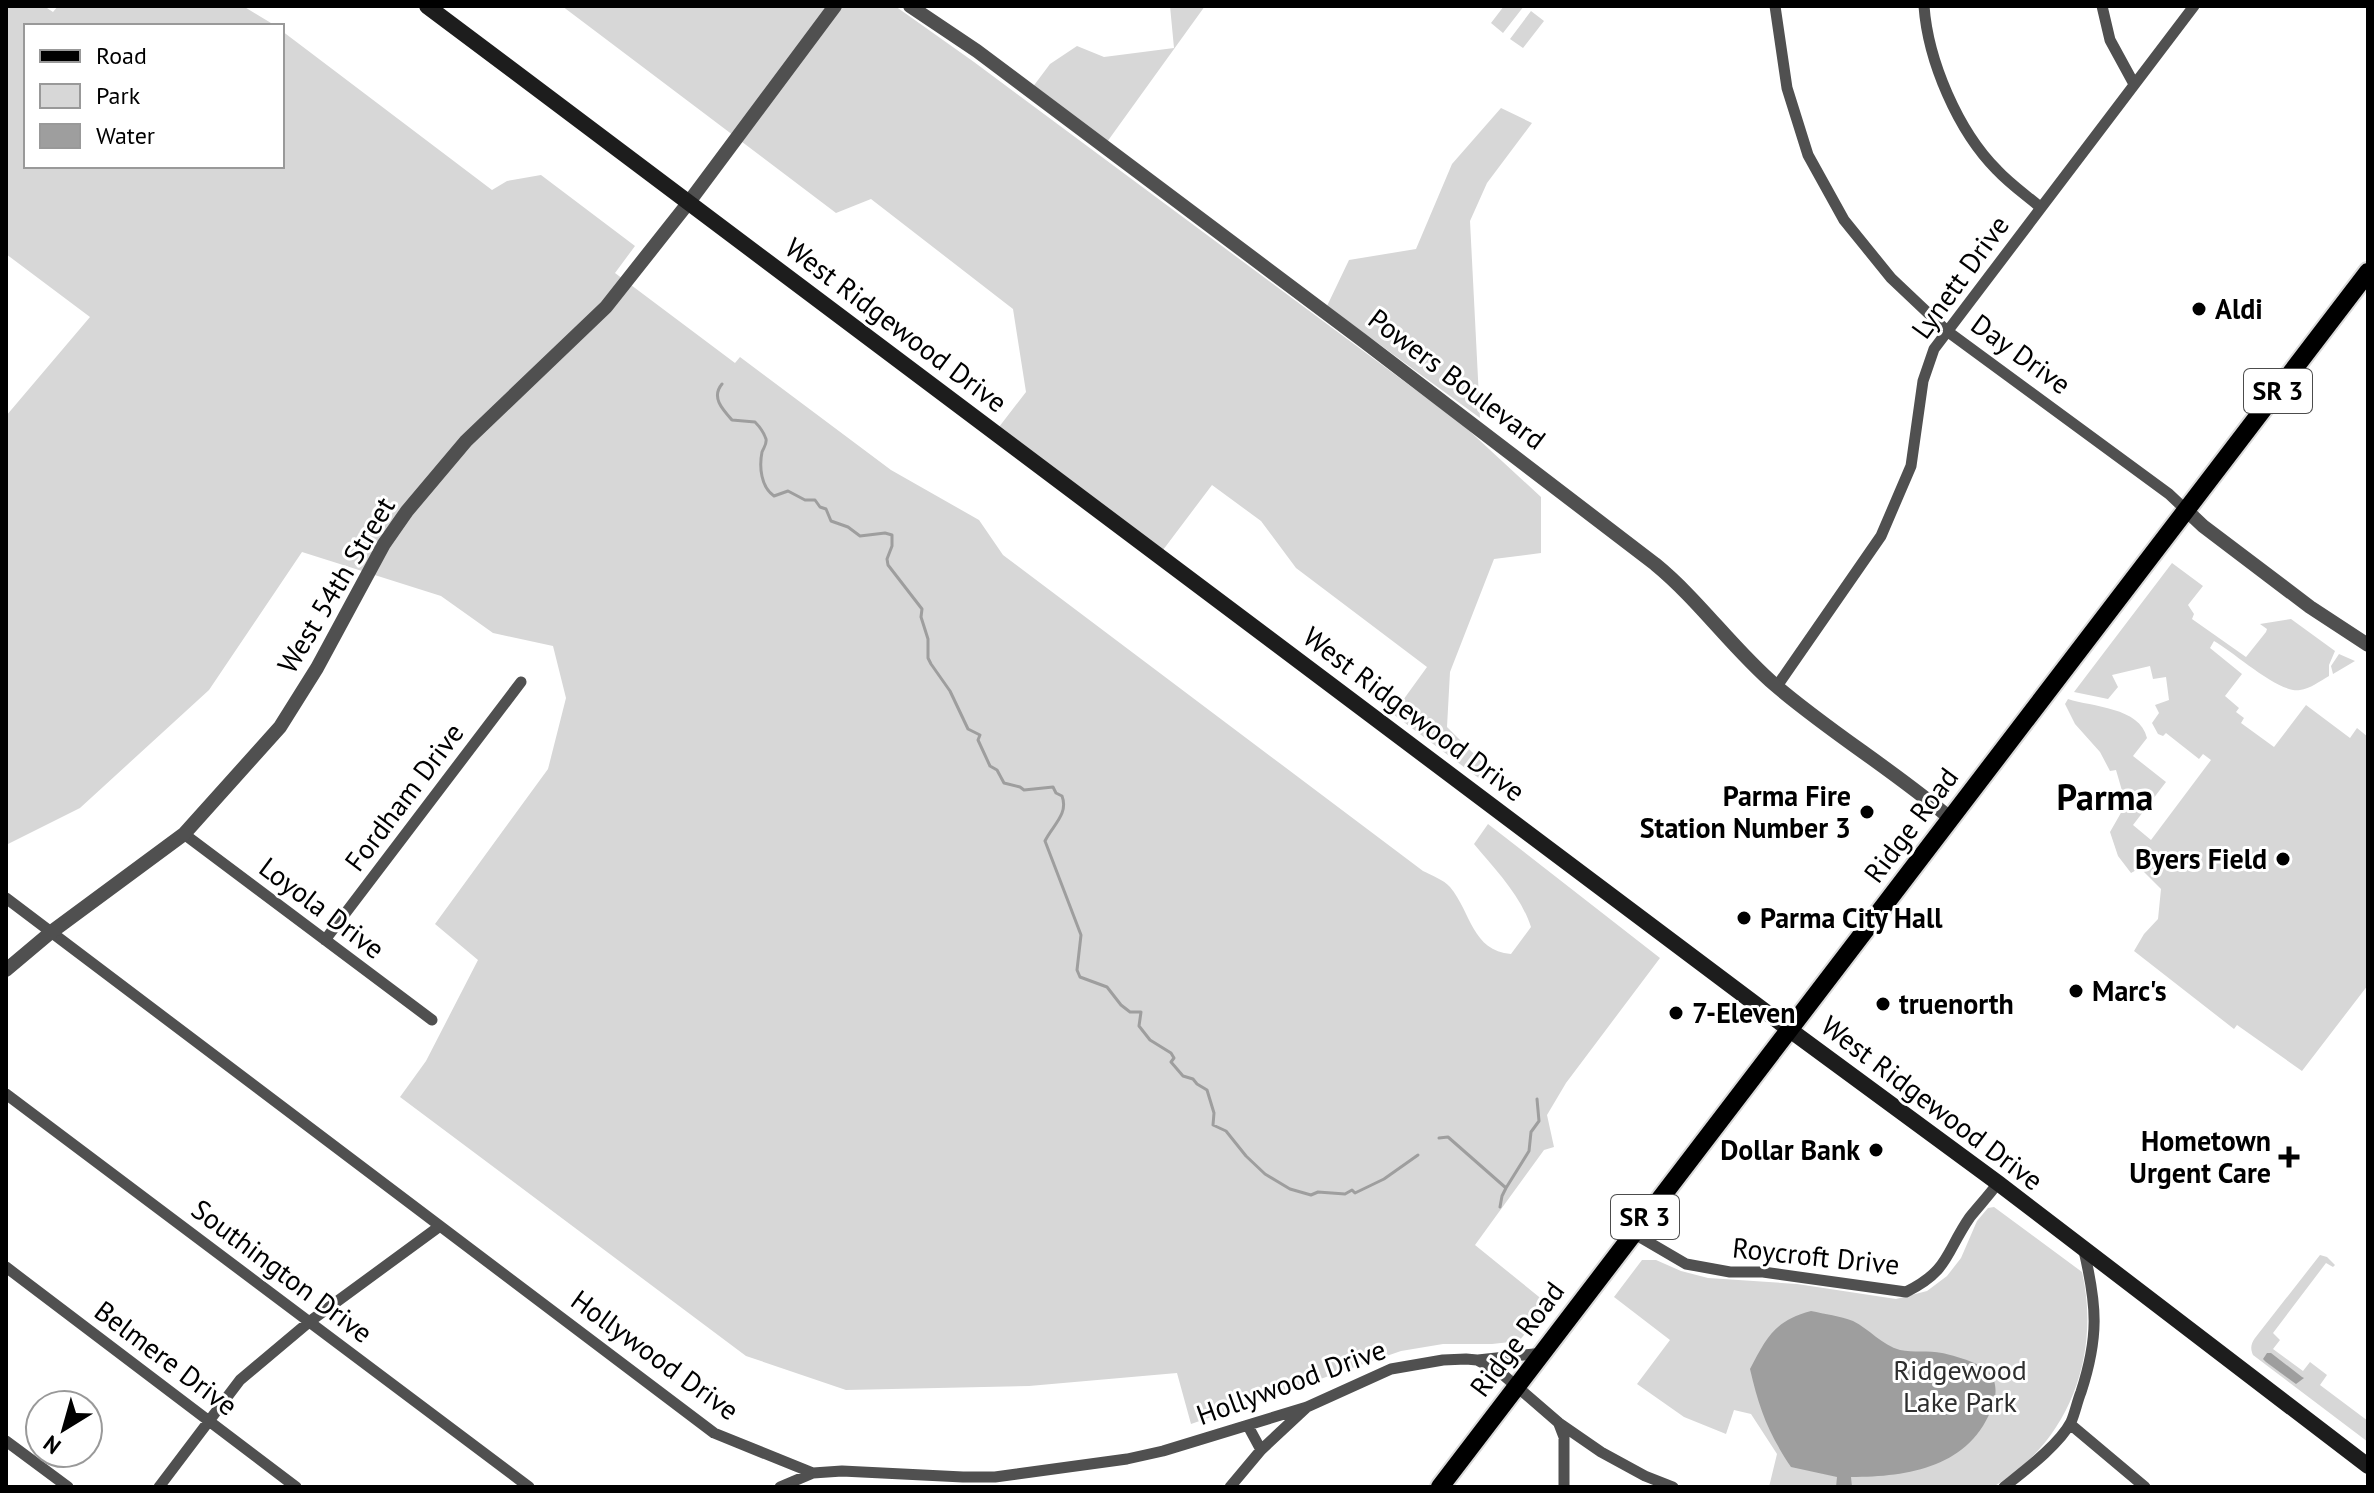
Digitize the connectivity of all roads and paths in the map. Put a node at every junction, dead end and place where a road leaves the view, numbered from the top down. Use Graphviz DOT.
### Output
graph roads {
  1 [pos="427,6"];
  2 [pos="835,6"];
  3 [pos="910,6"];
  4 [pos="1775,6"];
  5 [pos="1924,6"];
  6 [pos="2102,6"];
  7 [pos="2194,6"];
  8 [pos="2134,84"];
  9 [pos="689,202"];
  10 [pos="2040,207"];
  11 [pos="2368,272"];
  12 [pos="1947,331"];
  13 [pos="2186,510"];
  14 [pos="2368,645"];
  15 [pos="521,682"];
  16 [pos="1777,686"];
  17 [pos="1951,819"];
  18 [pos="184,834"];
  19 [pos="6,898"];
  20 [pos="50,933"];
  21 [pos="325,940"];
  22 [pos="6,970"];
  23 [pos="432,1020"];
  24 [pos="1790,1030"];
  25 [pos="6,1094"];
  26 [pos="1998,1183"];
  27 [pos="440,1226"];
  28 [pos="1633,1233"];
  29 [pos="2084,1251"];
  30 [pos="6,1267"];
  31 [pos="309,1322"];
  32 [pos="1543,1353"];
  33 [pos="1477,1360"];
  34 [pos="1517,1387"];
  35 [pos="1307,1407"];
  36 [pos="209,1420"];
  37 [pos="1559,1423"];
  38 [pos="2070,1424"];
  39 [pos="1248,1426"];
  40 [pos="6,1441"];
  41 [pos="1261,1450"];
  42 [pos="2368,1466"];
  43 [pos="842,1471"];
  44 [pos="813,1473"];
  45 [pos="68,1487"];
  46 [pos="159,1487"];
  47 [pos="296,1487"];
  48 [pos="529,1487"];
  49 [pos="780,1487"];
  50 [pos="844,1487"];
  51 [pos="1230,1487"];
  52 [pos="1440,1487"];
  53 [pos="1564,1487"];
  54 [pos="1673,1487"];
  55 [pos="2004,1487"];
  56 [pos="2145,1487"];
  1 -- 9 [label="main road, West Ridgewood Drive"];
  2 -- 9 [label="street, West 54th Street"];
  3 -- 16 [label="street, Powers Boulevard"];
  4 -- 12 [label="street, Day Drive"];
  5 -- 10 [label="street"];
  6 -- 8 [label="street"];
  7 -- 8 [label="street, Lynett Drive"];
  8 -- 10 [label="street, Lynett Drive"];
  9 -- 18 [label="street, West 54th Street"];
  9 -- 24 [label="main road, West Ridgewood Drive"];
  10 -- 12 [label="street, Lynett Drive"];
  11 -- 13 [label="main road, Ridge Road / SR 3"];
  12 -- 13 [label="street, Day Drive"];
  12 -- 16 [label="street, Lynett Drive"];
  13 -- 14 [label="street, Day Drive"];
  13 -- 17 [label="main road, Ridge Road / SR 3"];
  15 -- 21 [label="street, Fordham Drive"];
  16 -- 17 [label="street, Powers Boulevard"];
  17 -- 24 [label="main road, Ridge Road / SR 3"];
  18 -- 20 [label="street, West 54th Street"];
  18 -- 21 [label="street, Loyola Drive"];
  19 -- 20 [label="street, Hollywood Drive"];
  20 -- 22 [label="street, West 54th Street"];
  20 -- 27 [label="street, Hollywood Drive"];
  21 -- 23 [label="street, Loyola Drive"];
  24 -- 26 [label="main road, West Ridgewood Drive"];
  24 -- 28 [label="main road, Ridge Road / SR 3"];
  25 -- 31 [label="street, Southington Drive"];
  26 -- 28 [label="street, Roycroft Drive"];
  26 -- 29 [label="main road, West Ridgewood Drive"];
  27 -- 31 [label="street"];
  27 -- 44 [label="street, Hollywood Drive"];
  28 -- 32 [label="main road, Ridge Road / SR 3"];
  29 -- 38 [label="street"];
  29 -- 42 [label="main road, West Ridgewood Drive"];
  30 -- 36 [label="street, Belmere Drive"];
  31 -- 36 [label="street"];
  31 -- 48 [label="street, Southington Drive"];
  32 -- 33 [label="street, Hollywood Drive"];
  32 -- 34 [label="main road, Ridge Road / SR 3"];
  33 -- 34 [label="street"];
  33 -- 35 [label="street, Hollywood Drive"];
  34 -- 37 [label="street"];
  34 -- 52 [label="main road, Ridge Road / SR 3"];
  35 -- 39 [label="street, Hollywood Drive"];
  35 -- 41 [label="street"];
  36 -- 46 [label="street"];
  36 -- 47 [label="street, Belmere Drive"];
  37 -- 53 [label="street"];
  37 -- 54 [label="street"];
  38 -- 55 [label="street"];
  38 -- 56 [label="street"];
  39 -- 41 [label="street"];
  39 -- 43 [label="street, Hollywood Drive"];
  40 -- 45 [label="street"];
  41 -- 51 [label="street"];
  43 -- 44 [label="street, Hollywood Drive"];
  43 -- 50 [label="street"];
  44 -- 49 [label="street"];
}
